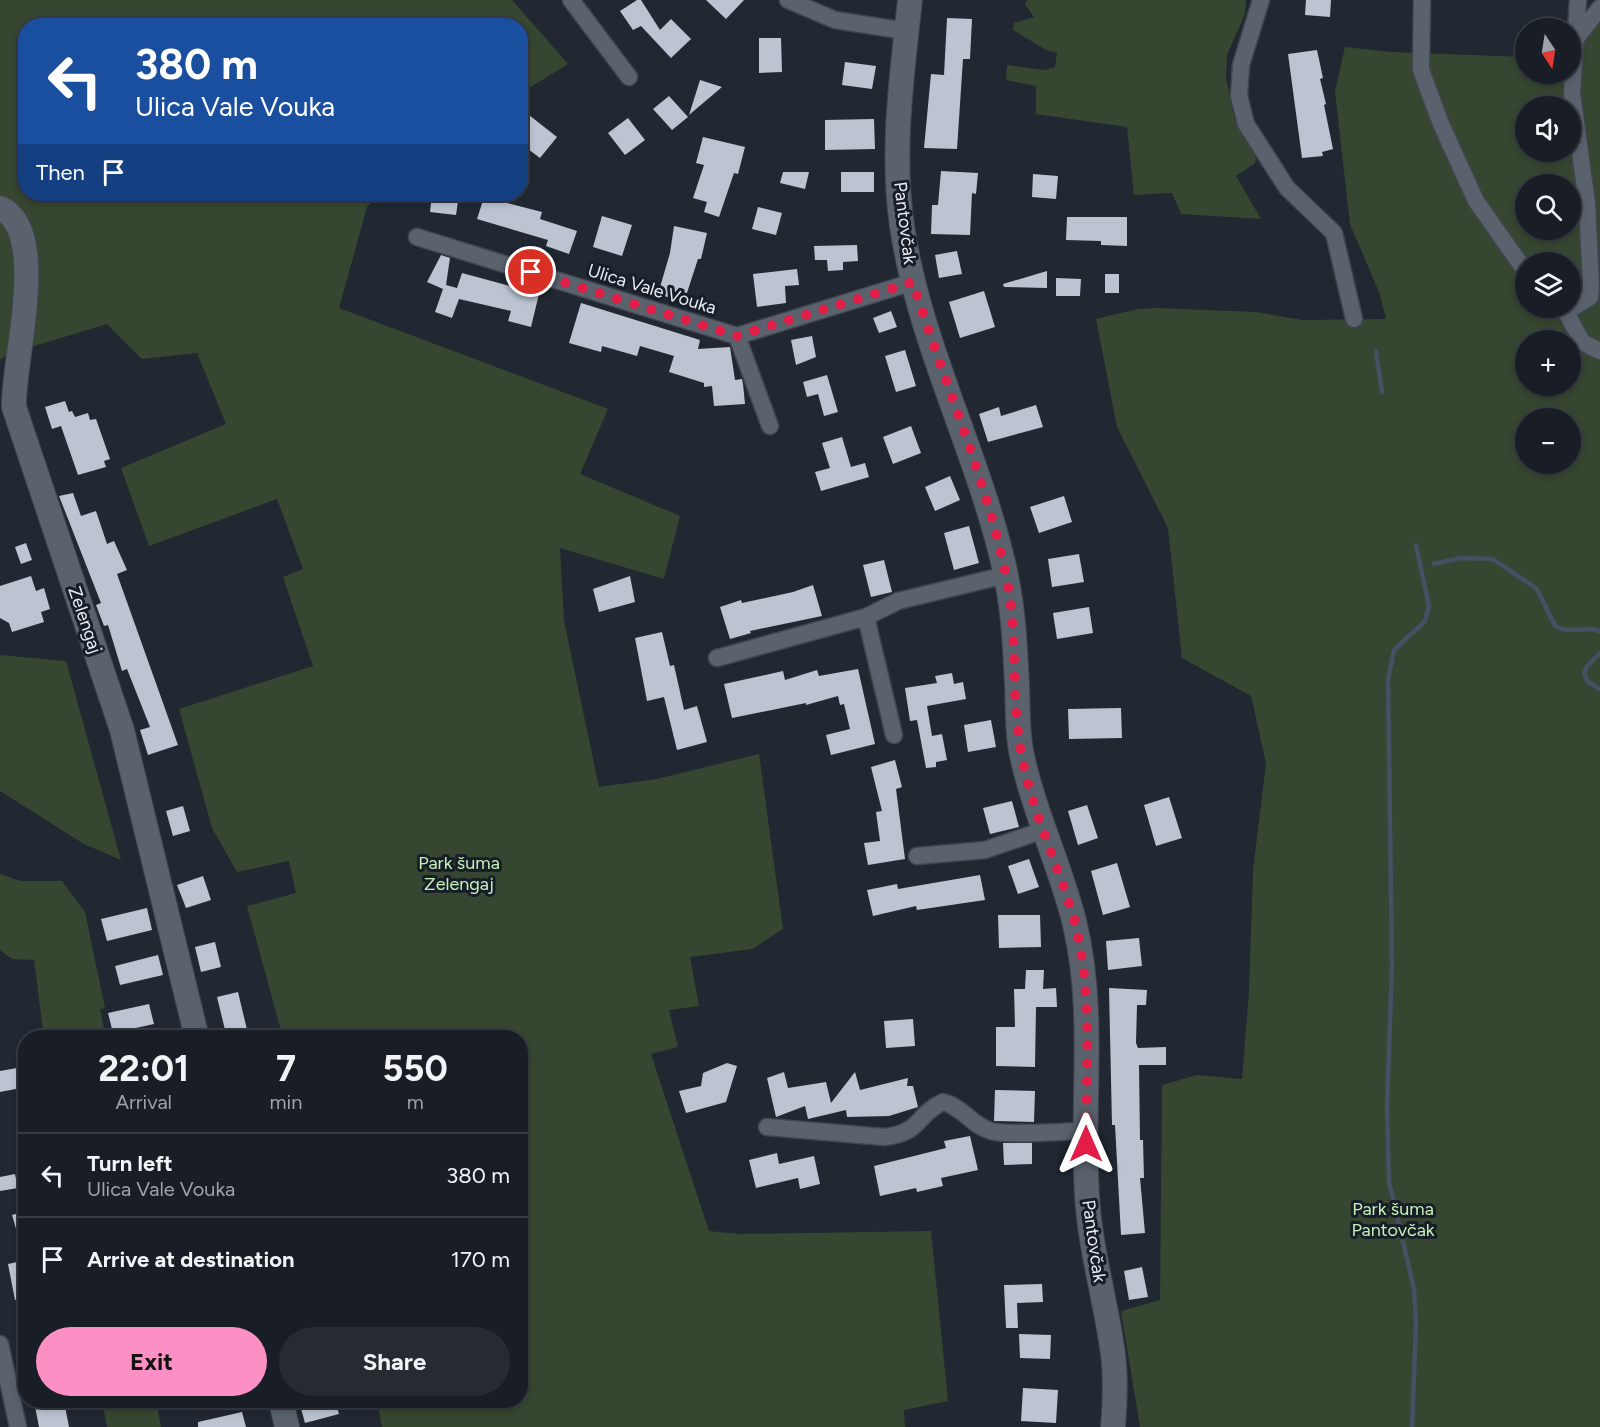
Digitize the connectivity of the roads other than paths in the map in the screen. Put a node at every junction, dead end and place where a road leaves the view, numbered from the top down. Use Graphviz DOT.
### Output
graph roads {
  1 [pos="571,0"];
  2 [pos="788,0"];
  3 [pos="910,0"];
  4 [pos="1261,0"];
  5 [pos="1422,0"];
  6 [pos="1578,0"];
  7 [pos="1600,8"];
  8 [pos="1576,18"];
  9 [pos="906,31"];
  10 [pos="1581,32"];
  11 [pos="629,77"];
  12 [pos="1572,84"];
  13 [pos="0,208"];
  14 [pos="417,237"];
  15 [pos="1515,256"];
  16 [pos="913,282"];
  17 [pos="1581,301"];
  18 [pos="1568,318"];
  19 [pos="1354,319"];
  20 [pos="737,336"];
  21 [pos="1600,351"];
  22 [pos="770,426"];
  23 [pos="1006,575"];
  24 [pos="866,617"];
  25 [pos="717,658"];
  26 [pos="894,735"];
  27 [pos="1044,830"];
  28 [pos="917,856"];
  29 [pos="195,1030"];
  30 [pos="767,1126"];
  31 [pos="1086,1131"];
  32 [pos="0,1344"];
  33 [pos="282,1408"];
  34 [pos="18,1427"];
  35 [pos="286,1427"];
  36 [pos="1113,1427"];
  1 -- 11 [label="street"];
  2 -- 9 [label="street"];
  3 -- 9 [label="main road, Pantovčak"];
  4 -- 19 [label="street"];
  5 -- 15 [label="street"];
  6 -- 8 [label="street"];
  7 -- 10 [label="street"];
  9 -- 16 [label="main road, Pantovčak"];
  12 -- 17 [label="street"];
  13 -- 29 [label="main road, Zelengaj"];
  14 -- 20 [label="street, Ulica Vale Vouka"];
  16 -- 20 [label="street"];
  16 -- 23 [label="main road, Pantovčak"];
  18 -- 21 [label="street"];
  20 -- 22 [label="street"];
  23 -- 24 [label="street"];
  23 -- 27 [label="main road, Pantovčak"];
  24 -- 25 [label="street"];
  24 -- 26 [label="street"];
  27 -- 28 [label="street"];
  27 -- 31 [label="main road, Pantovčak"];
  30 -- 31 [label="street"];
  31 -- 36 [label="main road, Pantovčak"];
  32 -- 34 [label="street"];
  33 -- 35 [label="main road"];
}
